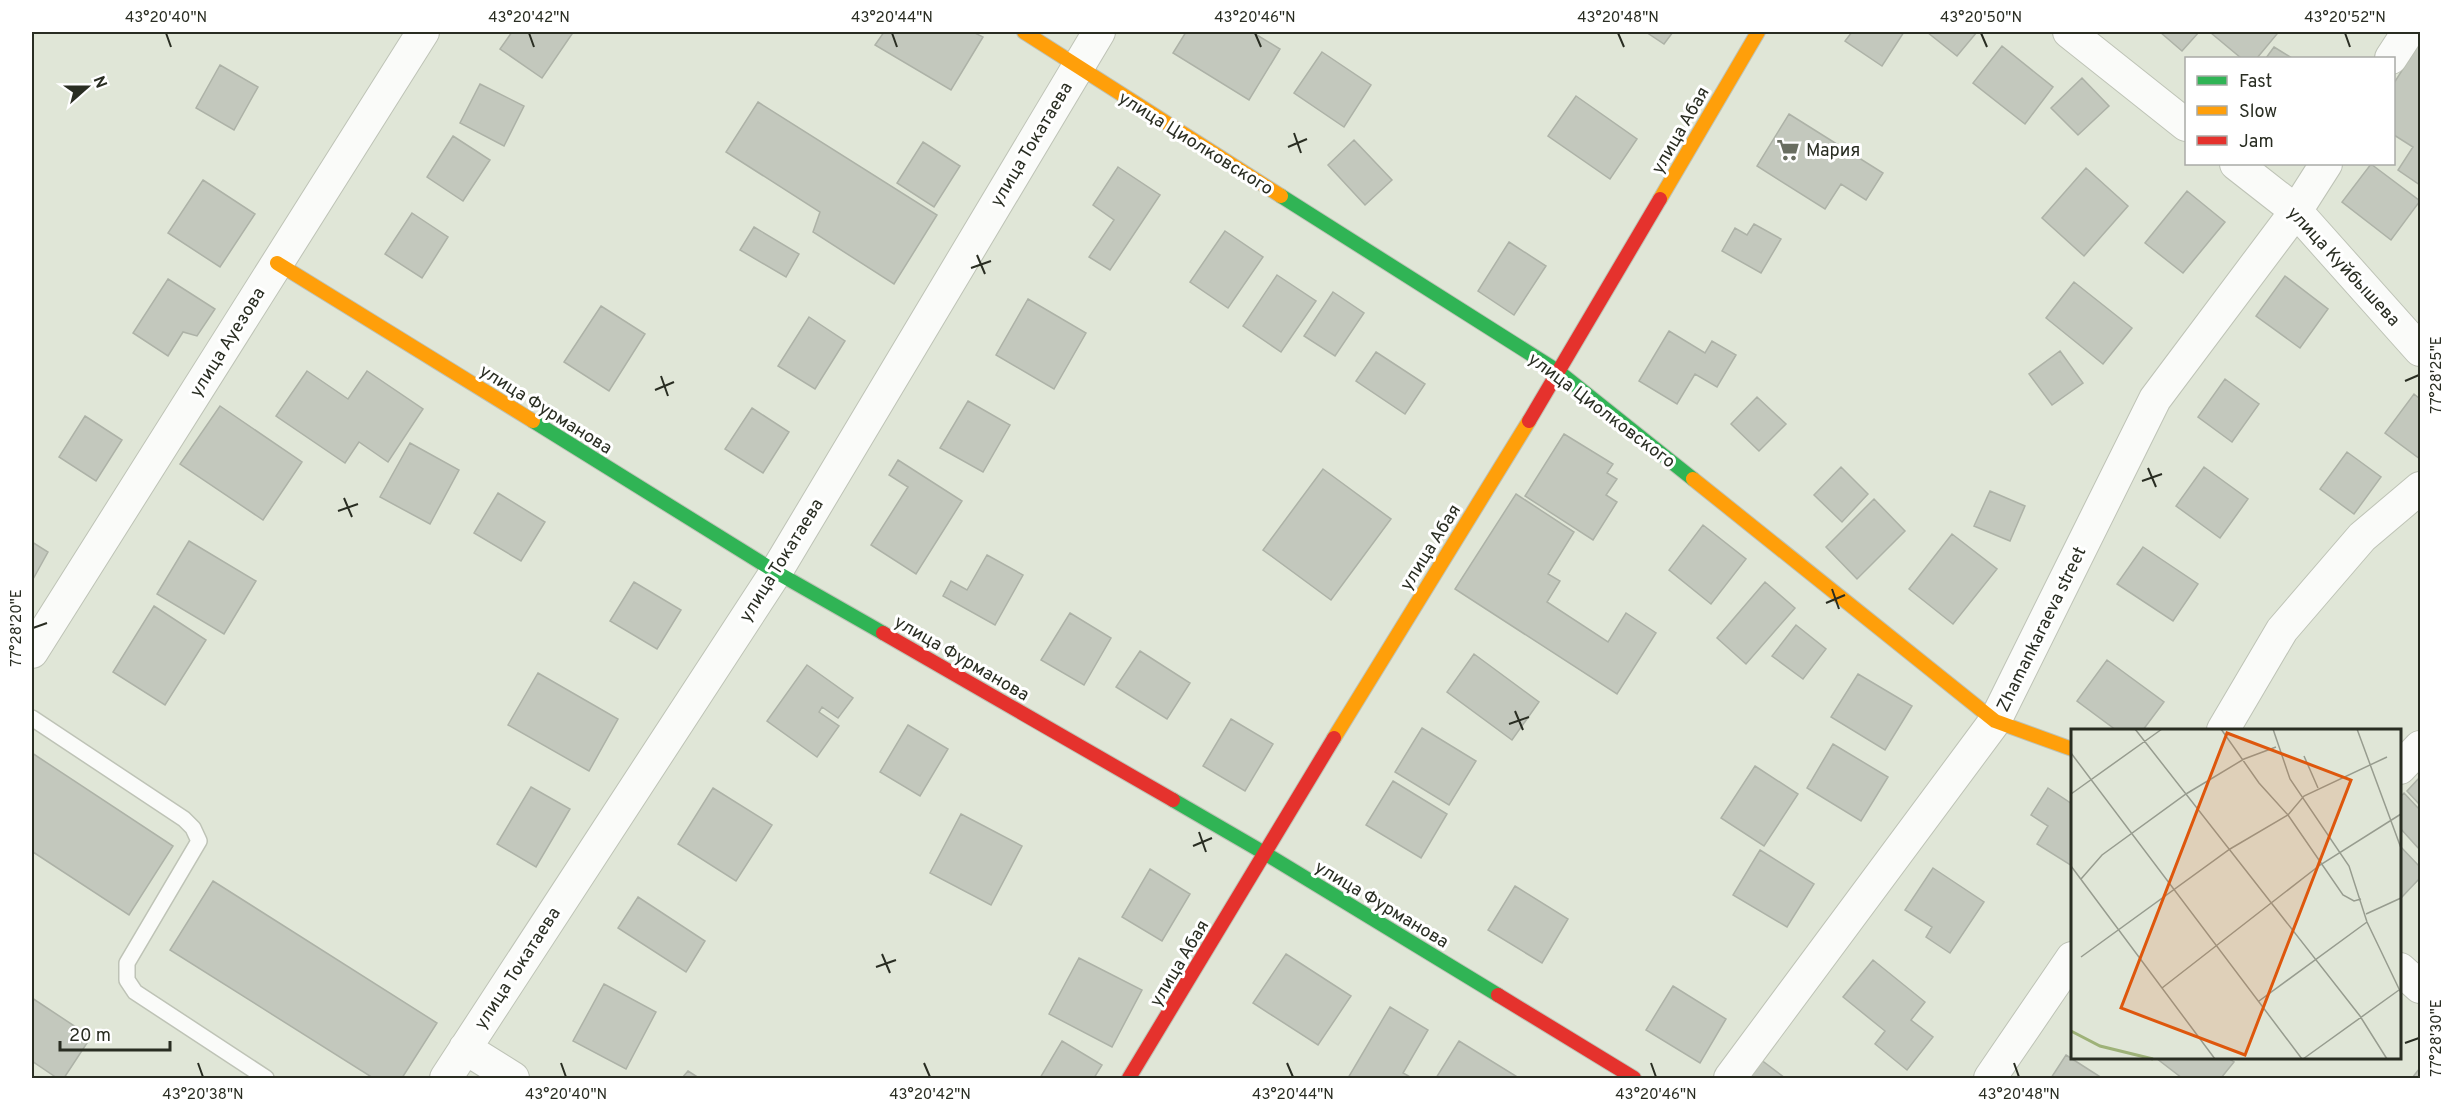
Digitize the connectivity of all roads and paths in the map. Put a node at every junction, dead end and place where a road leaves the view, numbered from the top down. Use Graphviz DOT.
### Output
graph roads {
  1 [pos="423,32"];
  2 [pos="1024,32"];
  3 [pos="1099,32"];
  4 [pos="1758,32"];
  5 [pos="2069,32"];
  6 [pos="2408,32"];
  7 [pos="2392,57"];
  8 [pos="1077,67"];
  9 [pos="2185,123"];
  10 [pos="2237,165"];
  11 [pos="2325,165"];
  12 [pos="2296,211"];
  13 [pos="277,263"];
  14 [pos="2421,350"];
  15 [pos="1559,372"];
  16 [pos="2421,488"];
  17 [pos="776,572"];
  18 [pos="32,652"];
  19 [pos="32,718"];
  20 [pos="1995,721"];
  21 [pos="2224,729"];
  22 [pos="2421,747"];
  23 [pos="2071,748"];
  24 [pos="2401,767"];
  25 [pos="1266,854"];
  26 [pos="2071,961"];
  27 [pos="2401,970"];
  28 [pos="2421,987"];
  29 [pos="465,1048"];
  30 [pos="266,1078"];
  31 [pos="446,1078"];
  32 [pos="513,1078"];
  33 [pos="1130,1078"];
  34 [pos="1634,1078"];
  35 [pos="1730,1078"];
  36 [pos="1990,1078"];
  1 -- 13 [label="street, улица Ауезова"];
  2 -- 8 [label="street, улица Циолковского"];
  3 -- 8 [label="street, улица Токатаева"];
  4 -- 15 [label="street, улица Абая"];
  5 -- 9 [label="street"];
  6 -- 7 [label="street"];
  8 -- 15 [label="street, улица Циолковского"];
  8 -- 17 [label="street, улица Токатаева"];
  10 -- 12 [label="street, улица Куйбышева"];
  11 -- 12 [label="street, Zhamankaraeva street"];
  12 -- 14 [label="street, улица Куйбышева"];
  12 -- 20 [label="street, Zhamankaraeva street"];
  13 -- 17 [label="street, улица Фурманова"];
  13 -- 18 [label="street, улица Ауезова"];
  15 -- 20 [label="street, улица Циолковского"];
  15 -- 25 [label="street, улица Абая"];
  16 -- 21 [label="street"];
  17 -- 25 [label="street, улица Фурманова"];
  17 -- 29 [label="street, улица Токатаева"];
  19 -- 30 [label="lane"];
  20 -- 23 [label="street, улица Циолковского"];
  20 -- 35 [label="street, Zhamankaraeva street"];
  22 -- 24 [label="street"];
  25 -- 33 [label="street, улица Абая"];
  25 -- 34 [label="street, улица Фурманова"];
  26 -- 36 [label="street"];
  27 -- 28 [label="street"];
  29 -- 31 [label="street, улица Токатаева"];
  29 -- 32 [label="street"];
}
